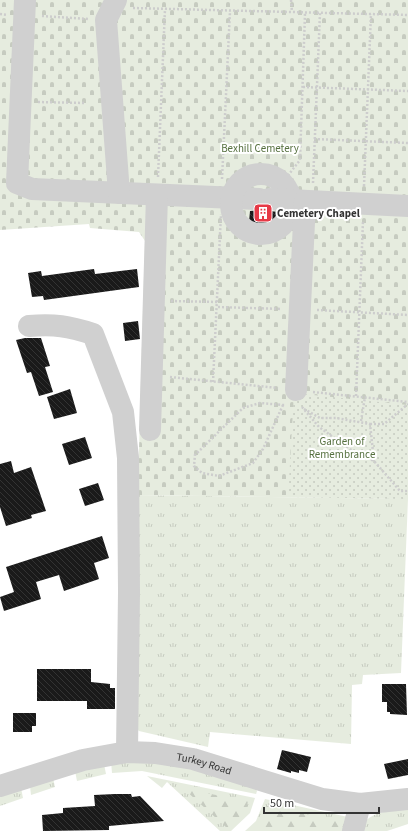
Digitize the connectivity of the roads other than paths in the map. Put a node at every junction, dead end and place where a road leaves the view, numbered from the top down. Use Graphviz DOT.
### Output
graph roads {
  1 [pos="24,8"];
  2 [pos="111,9"];
  3 [pos="8,183"];
  4 [pos="119,194"];
  5 [pos="157,194"];
  6 [pos="298,196"];
  7 [pos="231,197"];
  8 [pos="408,206"];
  9 [pos="29,326"];
  10 [pos="295,401"];
  11 [pos="150,430"];
  12 [pos="127,752"];
  13 [pos="0,786"];
  14 [pos="408,799"];
  15 [pos="360,804"];
  16 [pos="353,831"];
  1 -- 3 [label="street"];
  2 -- 4 [label="street"];
  3 -- 4 [label="street"];
  4 -- 5 [label="street"];
  5 -- 7 [label="street"];
  5 -- 11 [label="street"];
  6 -- 7 [label="street"];
  6 -- 7 [label="street"];
  6 -- 7 [label="street"];
  6 -- 8 [label="street"];
  6 -- 10 [label="street"];
  9 -- 12 [label="street"];
  12 -- 13 [label="street, Turkey Road"];
  12 -- 15 [label="street, Turkey Road"];
  14 -- 15 [label="street, Turkey Road"];
  15 -- 16 [label="street"];
}
